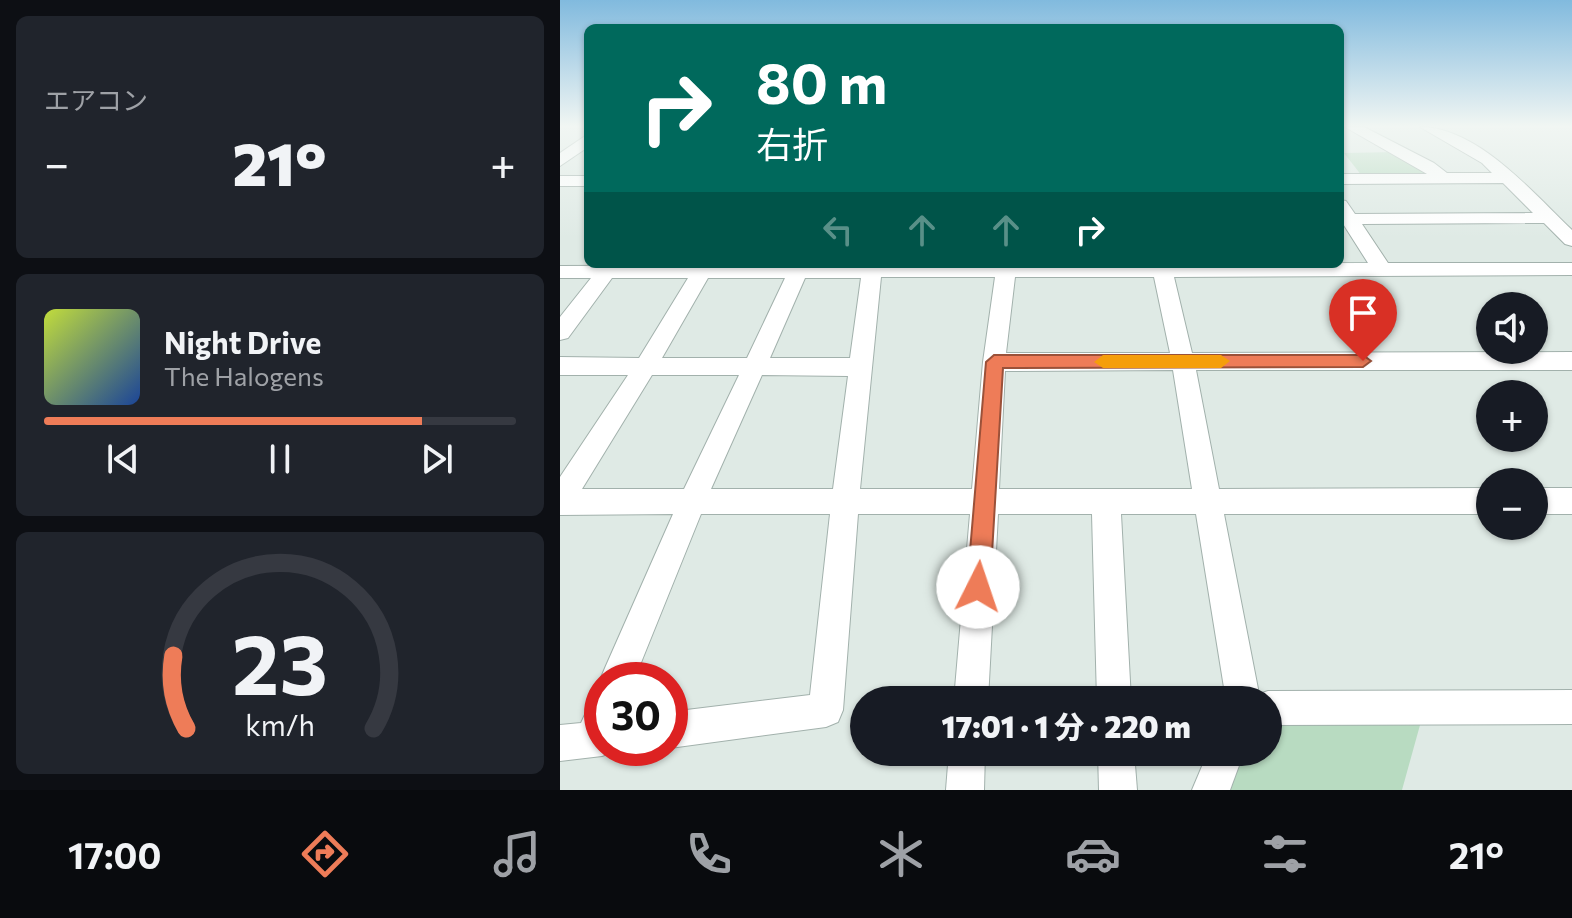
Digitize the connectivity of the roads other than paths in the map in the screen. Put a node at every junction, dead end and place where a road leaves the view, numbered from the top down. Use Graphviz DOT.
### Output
graph roads {
  1 [pos="1422,164"];
  2 [pos="1493,164"];
  3 [pos="1510,178"];
  4 [pos="1344,179"];
  5 [pos="1444,179"];
  6 [pos="560,181"];
  7 [pos="584,181"];
  8 [pos="1345,212"];
  9 [pos="1550,218"];
  10 [pos="1572,240"];
  11 [pos="690,268"];
  12 [pos="771,268"];
  13 [pos="826,268"];
  14 [pos="851,268"];
  15 [pos="917,268"];
  16 [pos="956,268"];
  17 [pos="1048,268"];
  18 [pos="1162,268"];
  19 [pos="1272,268"];
  20 [pos="1382,269"];
  21 [pos="1572,269"];
  22 [pos="799,270"];
  23 [pos="872,270"];
  24 [pos="607,271"];
  25 [pos="1006,271"];
  26 [pos="560,272"];
  27 [pos="560,332"];
  28 [pos="1183,361"];
  29 [pos="1572,361"];
  30 [pos="994,362"];
  31 [pos="560,366"];
  32 [pos="646,366"];
  33 [pos="755,366"];
  34 [pos="861,367"];
  35 [pos="845,500"];
  36 [pos="560,501"];
  37 [pos="1209,501"];
  38 [pos="1476,501"];
  39 [pos="1548,501"];
  40 [pos="1572,501"];
  41 [pos="692,502"];
  42 [pos="984,502"];
  43 [pos="1106,502"];
  44 [pos="625,662"];
  45 [pos="972,686"];
  46 [pos="1113,686"];
  47 [pos="1241,686"];
  48 [pos="1572,707"];
  49 [pos="1282,708"];
  50 [pos="688,728"];
  51 [pos="966,766"];
  52 [pos="1117,766"];
  53 [pos="1220,766"];
  54 [pos="965,790"];
  55 [pos="1118,790"];
  56 [pos="1211,790"];
  1 -- 5 [label="street"];
  2 -- 3 [label="street"];
  3 -- 5 [label="street"];
  3 -- 9 [label="street"];
  4 -- 5 [label="street"];
  6 -- 7 [label="street"];
  8 -- 9 [label="street"];
  8 -- 20 [label="street"];
  9 -- 10 [label="street"];
  11 -- 24 [label="street"];
  11 -- 32 [label="street"];
  12 -- 22 [label="street"];
  13 -- 22 [label="street"];
  14 -- 23 [label="street"];
  15 -- 23 [label="street"];
  16 -- 25 [label="street"];
  17 -- 25 [label="street"];
  18 -- 28 [label="street"];
  19 -- 20 [label="street"];
  20 -- 21 [label="street"];
  22 -- 33 [label="street"];
  23 -- 34 [label="street"];
  24 -- 26 [label="street"];
  24 -- 27 [label="street"];
  25 -- 30 [label="street"];
  28 -- 29 [label="street"];
  28 -- 30 [label="street"];
  28 -- 37 [label="street"];
  30 -- 42 [label="street"];
  31 -- 32 [label="street"];
  32 -- 33 [label="street"];
  32 -- 36 [label="street"];
  33 -- 34 [label="street"];
  33 -- 41 [label="street"];
  34 -- 35 [label="street"];
  35 -- 41 [label="street"];
  35 -- 42 [label="street"];
  35 -- 50 [label="street"];
  36 -- 41 [label="street"];
  37 -- 38 [label="street"];
  37 -- 43 [label="street"];
  37 -- 47 [label="street"];
  39 -- 40 [label="street"];
  41 -- 44 [label="street"];
  42 -- 43 [label="street"];
  42 -- 45 [label="street"];
  43 -- 46 [label="street"];
  48 -- 49 [label="street"];
  51 -- 54 [label="street"];
  52 -- 55 [label="street"];
  53 -- 56 [label="street"];
}
